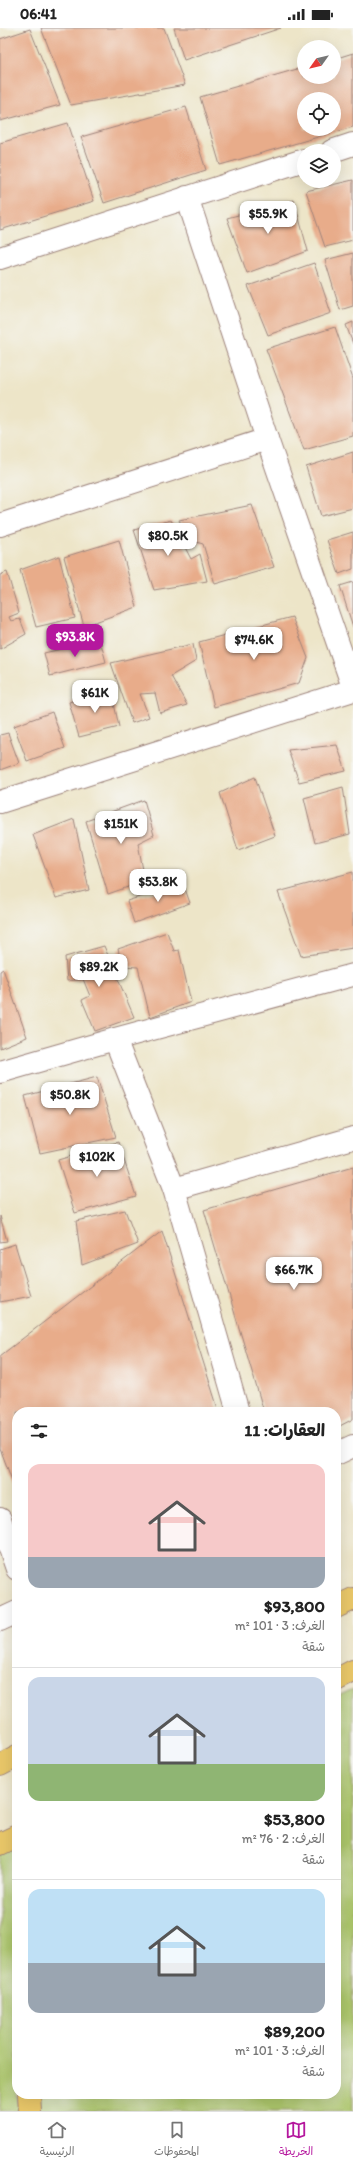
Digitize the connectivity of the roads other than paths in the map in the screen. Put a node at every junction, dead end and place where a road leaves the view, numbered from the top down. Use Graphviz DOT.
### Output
graph roads {
  1 [pos="353,144"];
  2 [pos="341,148"];
  3 [pos="297,162"];
  4 [pos="187,197"];
  5 [pos="0,258"];
  6 [pos="267,439"];
  7 [pos="0,525"];
  8 [pos="353,688"];
  9 [pos="0,802"];
  10 [pos="353,976"];
  11 [pos="115,1039"];
  12 [pos="0,1072"];
  13 [pos="353,1138"];
  14 [pos="174,1189"];
  15 [pos="237,1407"];
  16 [pos="353,1446"];
  17 [pos="341,1452"];
  18 [pos="0,1519"];
  19 [pos="12,1554"];
  20 [pos="353,1599"];
  21 [pos="341,1605"];
  22 [pos="12,1614"];
  23 [pos="0,1620"];
  24 [pos="353,1672"];
  25 [pos="341,1678"];
  26 [pos="12,1759"];
  27 [pos="0,1765"];
  28 [pos="12,1838"];
  29 [pos="0,1844"];
  30 [pos="29,2099"];
  31 [pos="30,2111"];
  1 -- 2 [label="street"];
  3 -- 4 [label="street"];
  4 -- 5 [label="street"];
  4 -- 6 [label="street"];
  6 -- 7 [label="street"];
  6 -- 8 [label="street"];
  8 -- 9 [label="street"];
  10 -- 11 [label="street"];
  11 -- 12 [label="street"];
  11 -- 14 [label="street"];
  13 -- 14 [label="street"];
  14 -- 15 [label="street"];
  16 -- 17 [label="street"];
  18 -- 19 [label="street"];
  20 -- 21 [label="highway"];
  22 -- 23 [label="street"];
  24 -- 25 [label="highway"];
  26 -- 27 [label="highway"];
  28 -- 29 [label="highway"];
  30 -- 31 [label="highway"];
}
